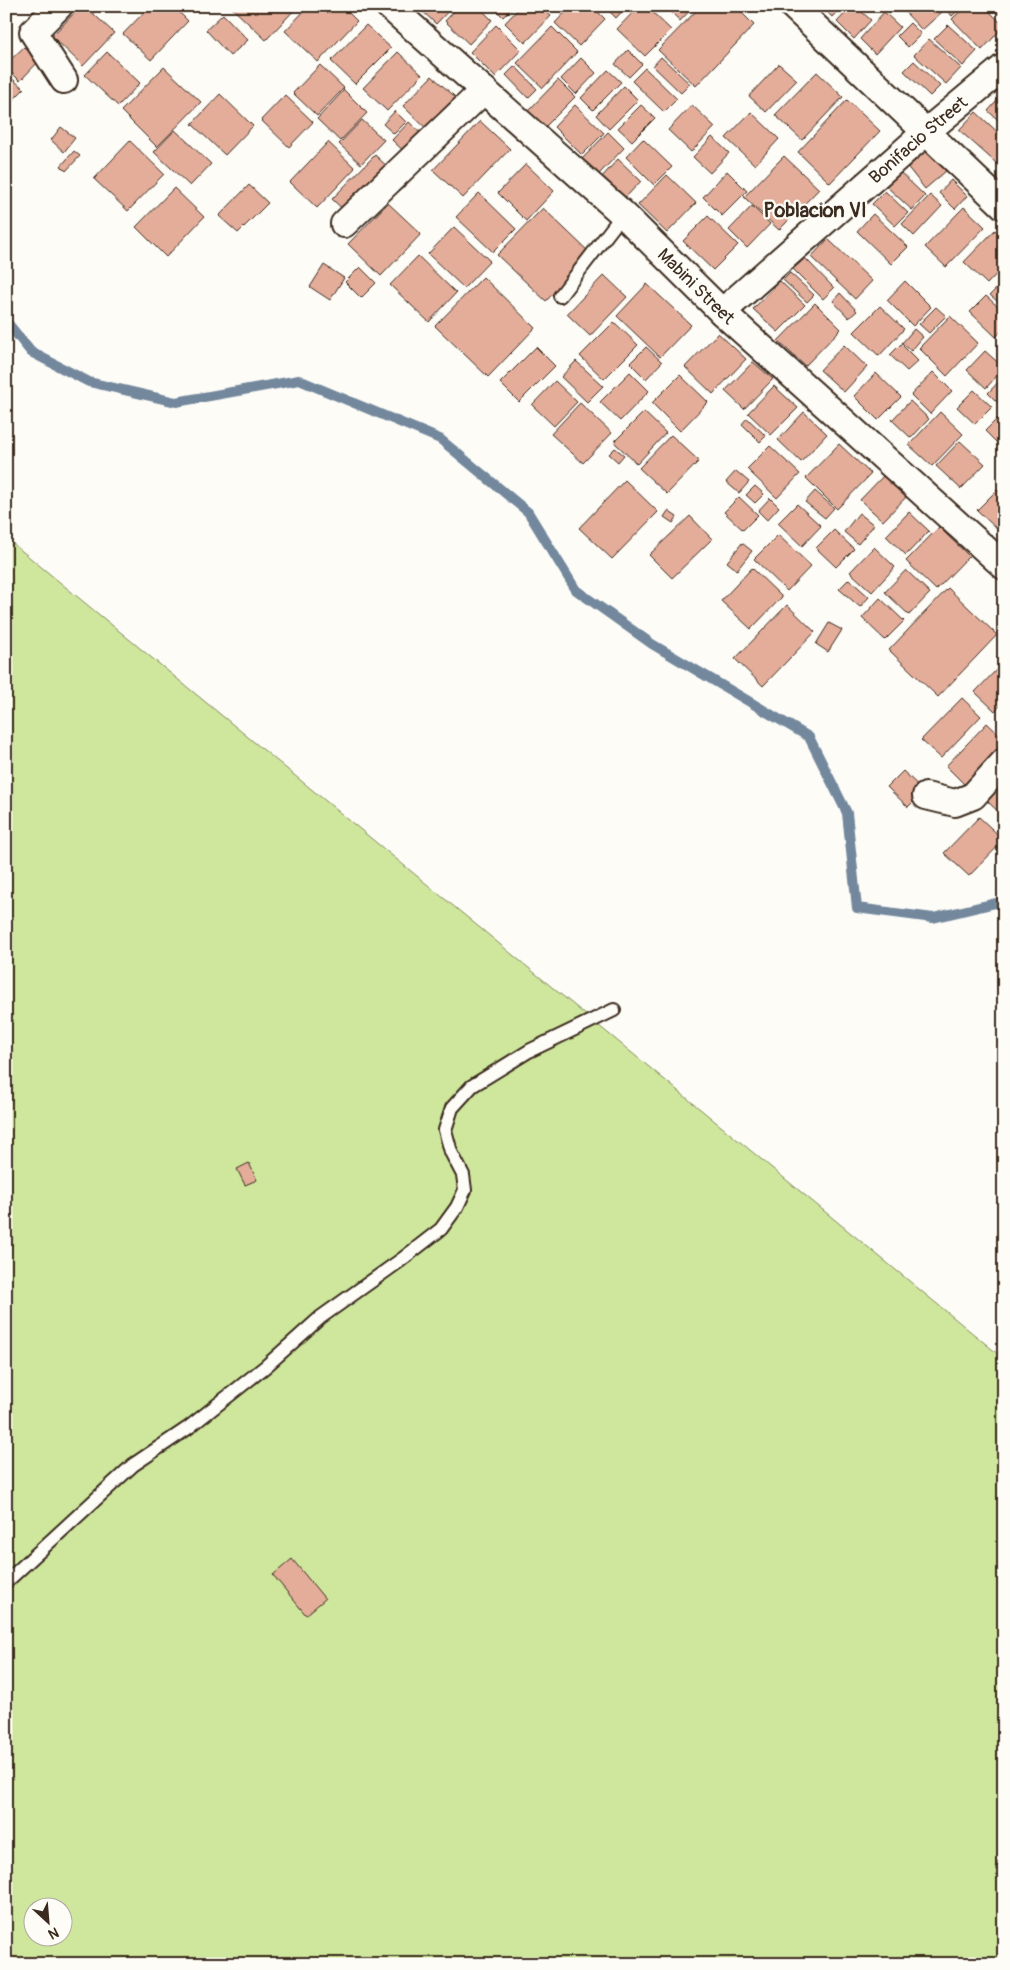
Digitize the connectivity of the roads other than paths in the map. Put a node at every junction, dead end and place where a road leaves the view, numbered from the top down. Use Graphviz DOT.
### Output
graph roads {
  1 [pos="59,6"];
  2 [pos="389,6"];
  3 [pos="793,6"];
  4 [pos="1004,67"];
  5 [pos="64,80"];
  6 [pos="484,90"];
  7 [pos="926,132"];
  8 [pos="1004,206"];
  9 [pos="624,214"];
  10 [pos="344,224"];
  11 [pos="560,296"];
  12 [pos="722,312"];
  13 [pos="1004,566"];
  14 [pos="1004,762"];
  15 [pos="926,796"];
  16 [pos="614,1010"];
  17 [pos="6,1582"];
  1 -- 5 [label="street"];
  2 -- 6 [label="street, Mabini Street"];
  3 -- 7 [label="street"];
  4 -- 7 [label="street, Bonifacio Street"];
  6 -- 9 [label="street, Mabini Street"];
  6 -- 10 [label="street"];
  7 -- 8 [label="street"];
  7 -- 12 [label="street, Bonifacio Street"];
  9 -- 11 [label="lane"];
  9 -- 12 [label="street, Mabini Street"];
  12 -- 13 [label="street, Mabini Street"];
  14 -- 15 [label="street"];
  16 -- 17 [label="lane"];
}
